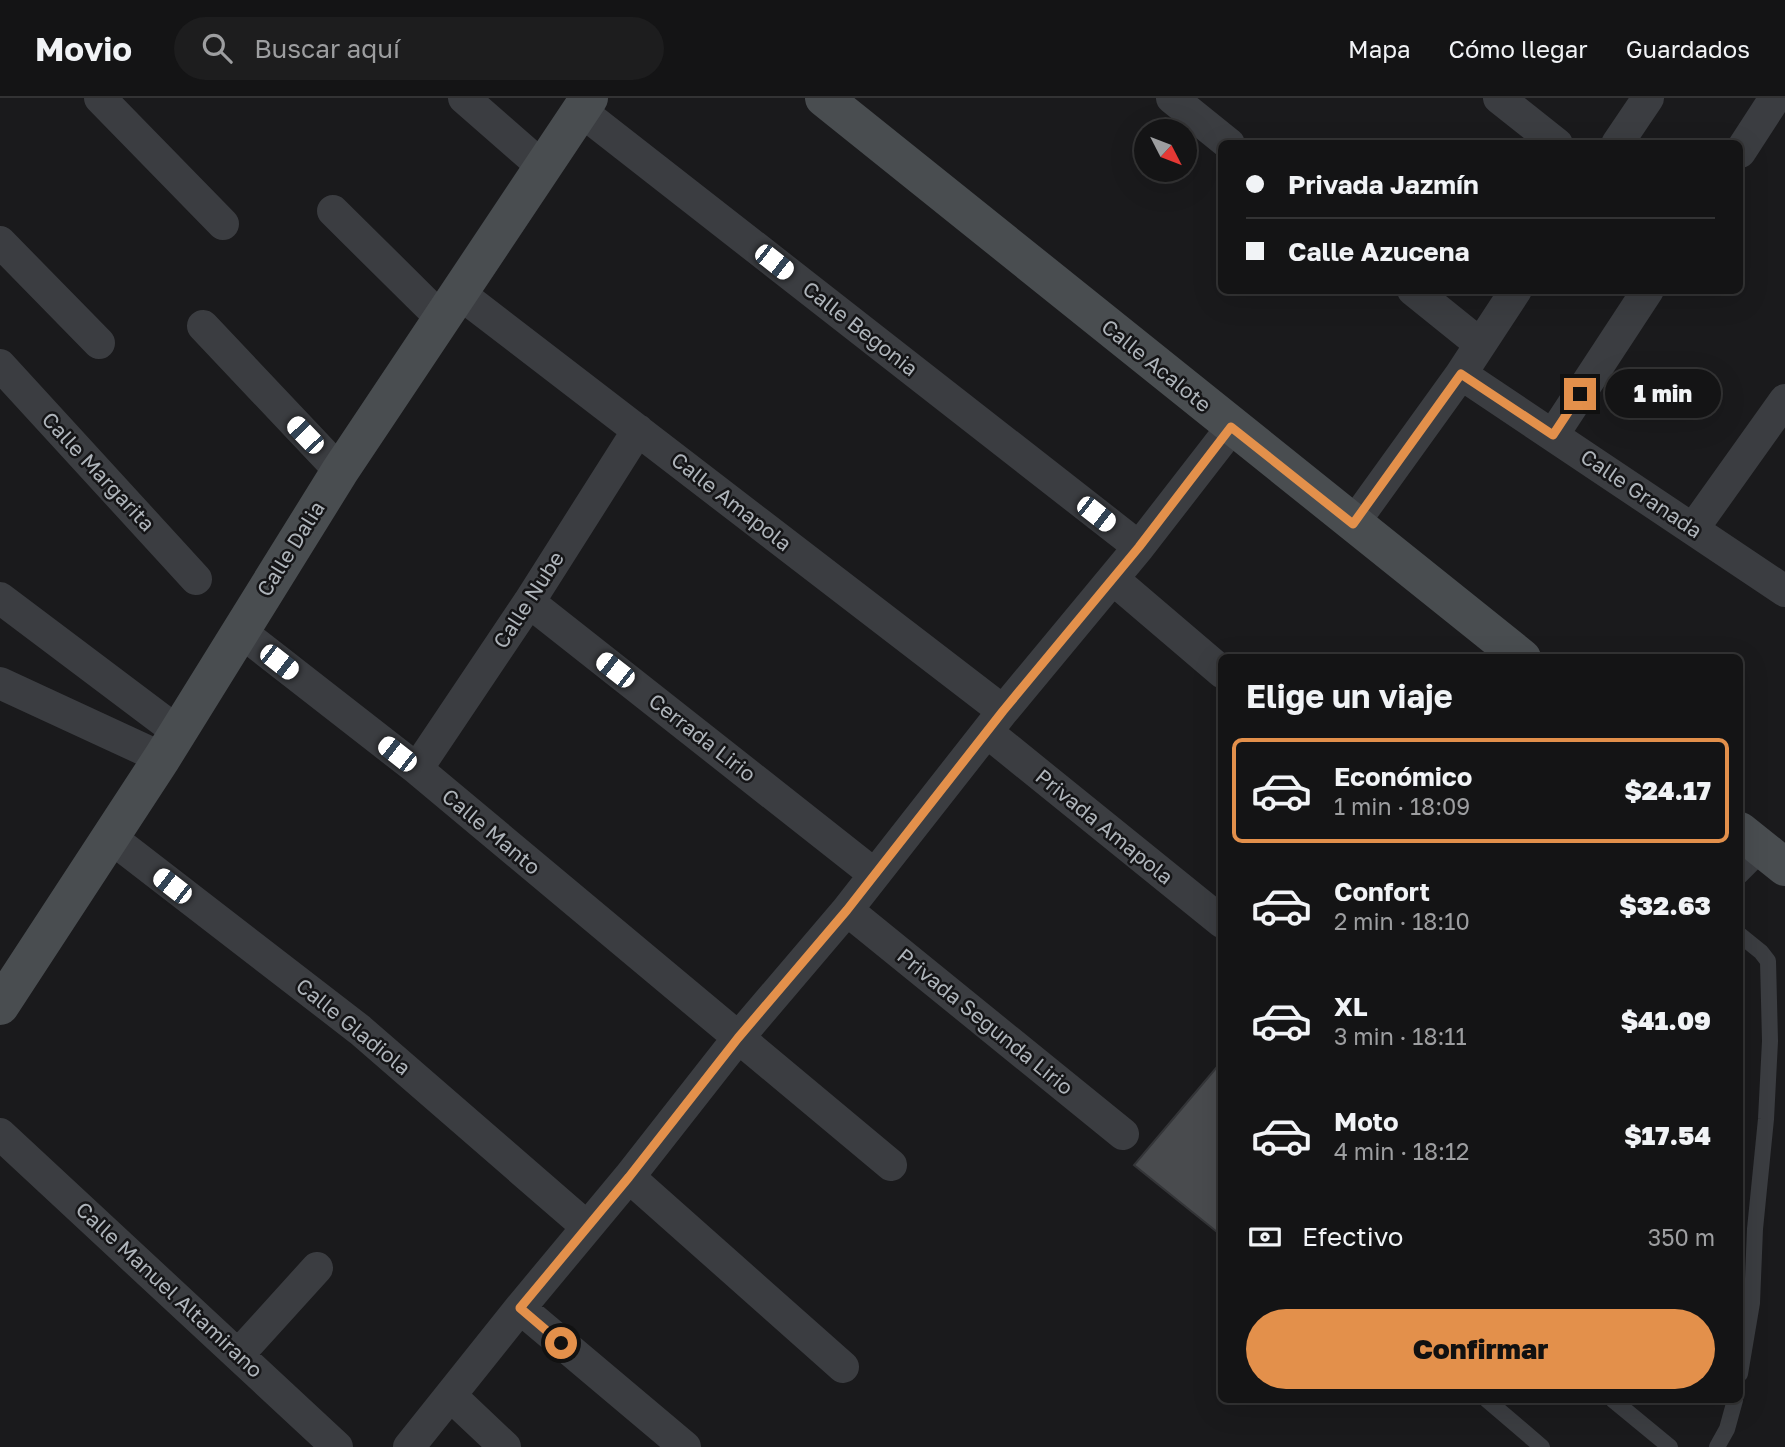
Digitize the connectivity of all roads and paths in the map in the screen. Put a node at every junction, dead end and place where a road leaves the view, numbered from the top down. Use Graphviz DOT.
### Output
graph roads {
  1 [pos="100,98"];
  2 [pos="464,98"];
  3 [pos="824,98"];
  4 [pos="1172,98"];
  5 [pos="1499,98"];
  6 [pos="1648,98"];
  7 [pos="1775,98"];
  8 [pos="585,105"];
  9 [pos="1224,140"];
  10 [pos="1553,140"];
  11 [pos="1620,140"];
  12 [pos="1743,147"];
  13 [pos="544,168"];
  14 [pos="333,211"];
  15 [pos="223,224"];
  16 [pos="0,242"];
  17 [pos="1418,294"];
  18 [pos="1513,294"];
  19 [pos="1645,294"];
  20 [pos="450,306"];
  21 [pos="203,326"];
  22 [pos="99,343"];
  23 [pos="1480,344"];
  24 [pos="0,365"];
  25 [pos="1461,374"];
  26 [pos="1785,400"];
  27 [pos="1231,427"];
  28 [pos="638,430"];
  29 [pos="1553,435"];
  30 [pos="340,471"];
  31 [pos="1353,524"];
  32 [pos="1693,529"];
  33 [pos="1139,547"];
  34 [pos="196,579"];
  35 [pos="1113,579"];
  36 [pos="1785,591"];
  37 [pos="0,598"];
  38 [pos="529,602"];
  39 [pos="240,631"];
  40 [pos="1517,654"];
  41 [pos="1218,669"];
  42 [pos="0,682"];
  43 [pos="995,722"];
  44 [pos="170,746"];
  45 [pos="417,769"];
  46 [pos="110,837"];
  47 [pos="874,874"];
  48 [pos="847,910"];
  49 [pos="1218,918"];
  50 [pos="1743,937"];
  51 [pos="0,1006"];
  52 [pos="738,1038"];
  53 [pos="0,1133"];
  54 [pos="1123,1134"];
  55 [pos="891,1165"];
  56 [pos="629,1177"];
  57 [pos="587,1227"];
  58 [pos="317,1268"];
  59 [pos="520,1308"];
  60 [pos="239,1354"];
  61 [pos="1743,1356"];
  62 [pos="843,1367"];
  63 [pos="451,1396"];
  64 [pos="1491,1403"];
  65 [pos="1617,1403"];
  66 [pos="1734,1403"];
  67 [pos="337,1447"];
  68 [pos="409,1447"];
  69 [pos="505,1447"];
  70 [pos="685,1447"];
  71 [pos="1542,1447"];
  72 [pos="1670,1447"];
  73 [pos="1717,1447"];
  1 -- 15 [label="street"];
  2 -- 13 [label="street"];
  3 -- 27 [label="street, Calle Acalote"];
  4 -- 9 [label="street"];
  5 -- 10 [label="street"];
  6 -- 11 [label="street"];
  7 -- 12 [label="street"];
  8 -- 13 [label="street, Calle Dalia"];
  8 -- 33 [label="street, Calle Begonia"];
  13 -- 20 [label="street, Calle Dalia"];
  14 -- 20 [label="street"];
  16 -- 22 [label="street"];
  17 -- 23 [label="street"];
  18 -- 23 [label="street"];
  19 -- 29 [label="street"];
  20 -- 28 [label="street, Calle Amapola"];
  20 -- 30 [label="street, Calle Dalia"];
  21 -- 30 [label="street"];
  23 -- 25 [label="street"];
  24 -- 34 [label="street, Calle Margarita"];
  25 -- 29 [label="street, Calle Granada"];
  25 -- 31 [label="street"];
  26 -- 32 [label="street"];
  27 -- 31 [label="street, Calle Acalote"];
  27 -- 33 [label="street"];
  28 -- 38 [label="street, Calle Nube"];
  28 -- 43 [label="street, Calle Amapola"];
  29 -- 32 [label="street, Calle Granada"];
  30 -- 39 [label="street, Calle Dalia"];
  31 -- 40 [label="street, Calle Acalote"];
  32 -- 36 [label="street, Calle Granada"];
  33 -- 35 [label="street"];
  35 -- 41 [label="street"];
  35 -- 43 [label="street"];
  37 -- 44 [label="street"];
  38 -- 45 [label="street, Calle Nube"];
  38 -- 47 [label="street, Cerrada Lirio"];
  39 -- 44 [label="street, Calle Dalia"];
  39 -- 45 [label="street, Calle Manto"];
  42 -- 44 [label="street"];
  43 -- 47 [label="street"];
  43 -- 49 [label="street, Privada Amapola"];
  44 -- 46 [label="street, Calle Dalia"];
  45 -- 52 [label="street, Calle Manto"];
  46 -- 51 [label="street, Calle Dalia"];
  46 -- 57 [label="street, Calle Gladiola"];
  47 -- 48 [label="street"];
  48 -- 52 [label="street"];
  48 -- 54 [label="street, Privada Segunda Lirio"];
  50 -- 61 [label="lane"];
  52 -- 55 [label="street, Calle Manto"];
  52 -- 56 [label="street"];
  53 -- 60 [label="street, Calle Manuel Altamirano"];
  56 -- 57 [label="street"];
  56 -- 62 [label="street"];
  57 -- 59 [label="street"];
  58 -- 60 [label="street"];
  59 -- 63 [label="street"];
  59 -- 70 [label="street"];
  60 -- 67 [label="street, Calle Manuel Altamirano"];
  63 -- 68 [label="street"];
  63 -- 69 [label="street"];
  64 -- 71 [label="lane"];
  65 -- 72 [label="lane"];
  66 -- 73 [label="lane"];
}
